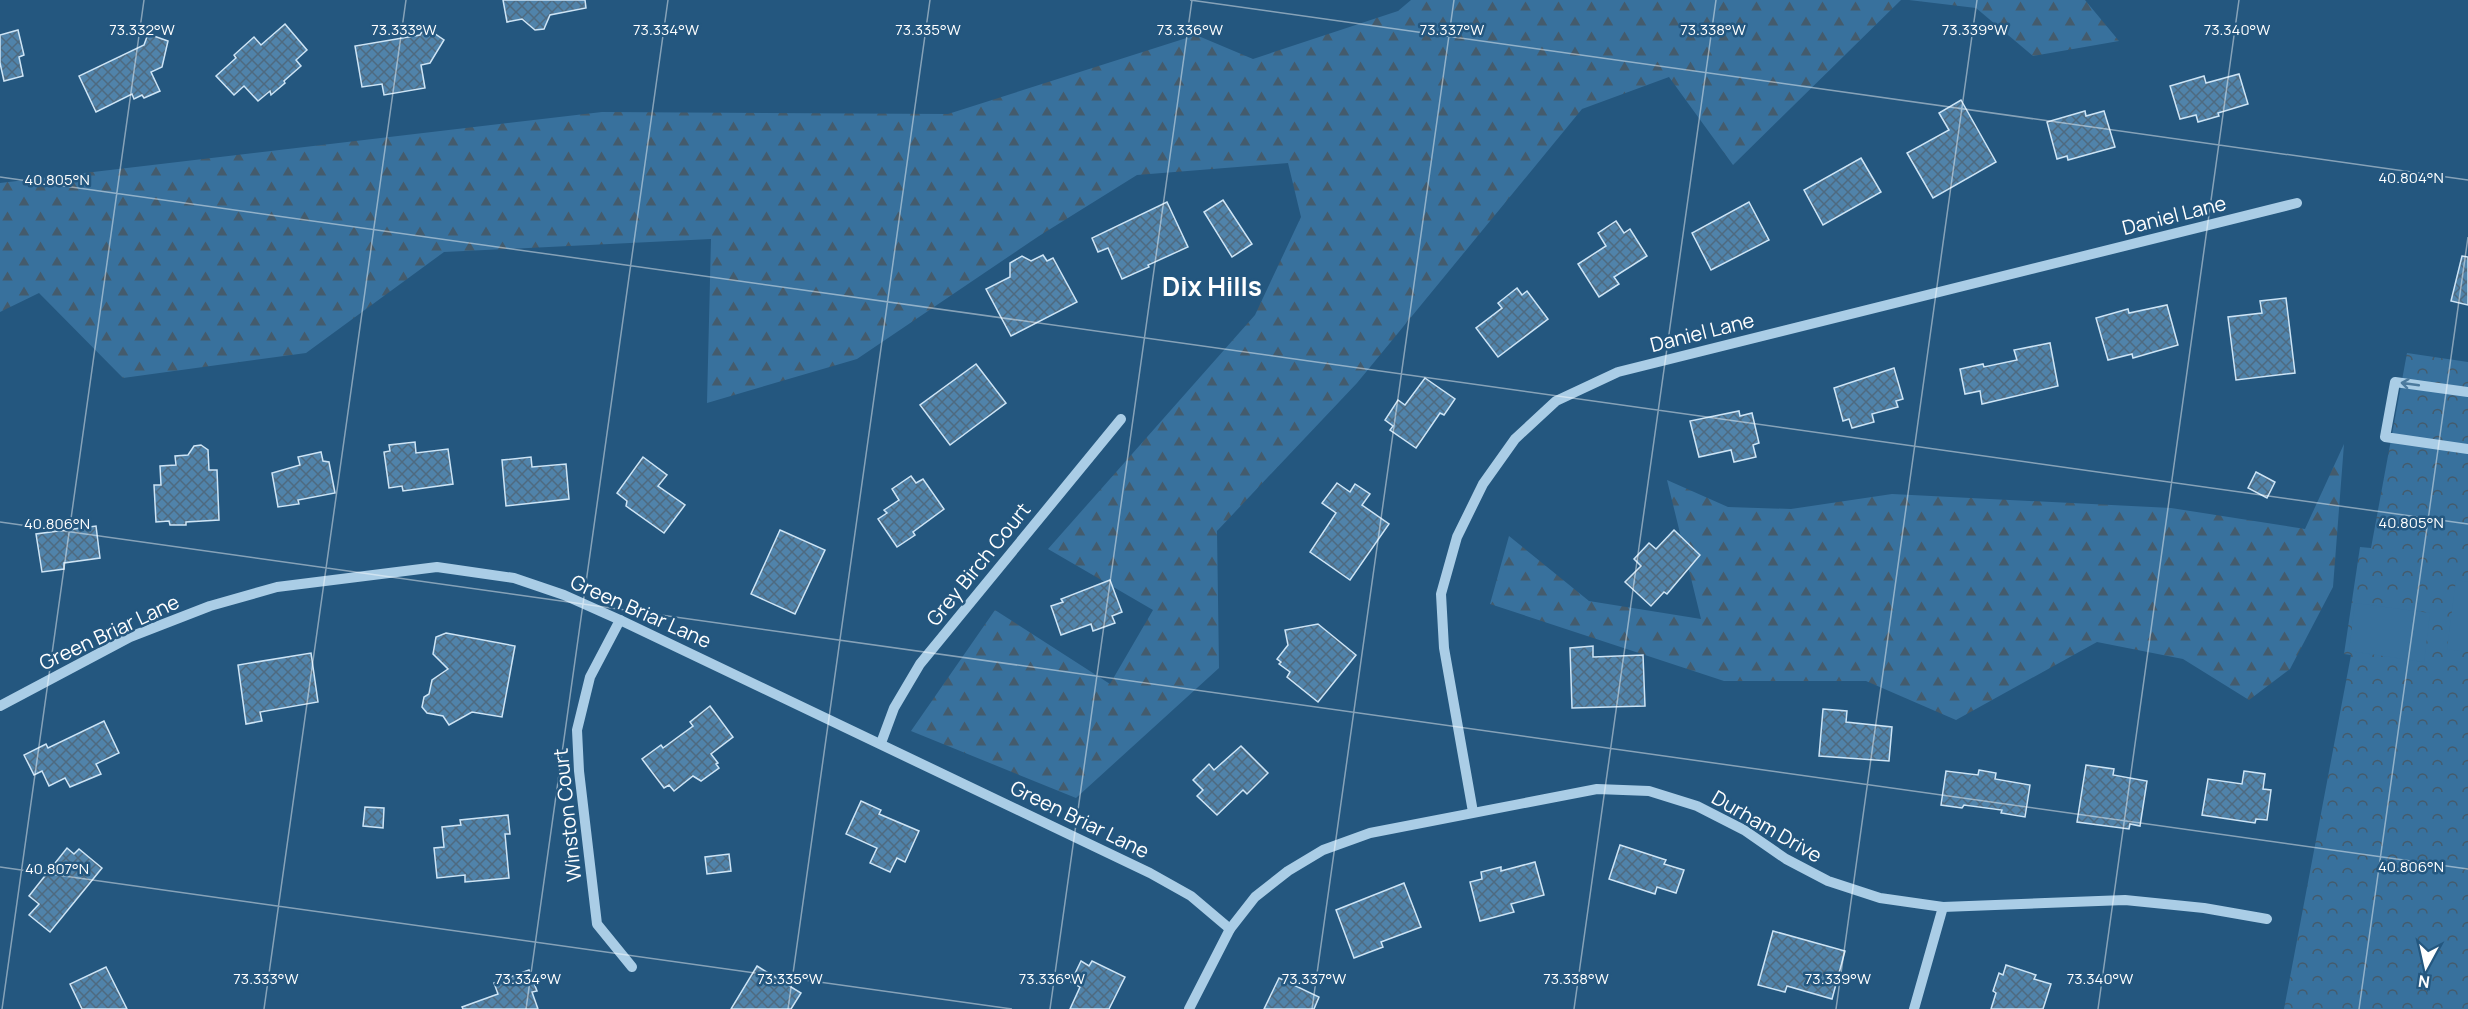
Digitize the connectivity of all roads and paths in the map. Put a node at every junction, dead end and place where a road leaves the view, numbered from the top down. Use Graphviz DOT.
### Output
graph roads {
  1 [pos="2298,203"];
  2 [pos="2468,392"];
  3 [pos="1121,419"];
  4 [pos="2468,449"];
  5 [pos="620,620"];
  6 [pos="0,706"];
  7 [pos="881,743"];
  8 [pos="1473,812"];
  9 [pos="1943,907"];
  10 [pos="2267,919"];
  11 [pos="1230,929"];
  12 [pos="632,967"];
  13 [pos="1189,1009"];
  14 [pos="1914,1009"];
  1 -- 8 [label="street, Daniel Lane"];
  2 -- 4 [label="street, one-way"];
  3 -- 7 [label="street, Grey Birch Court"];
  5 -- 6 [label="street, Green Briar Lane"];
  5 -- 7 [label="street, Green Briar Lane"];
  5 -- 12 [label="street, Winston Court"];
  7 -- 11 [label="street, Green Briar Lane"];
  8 -- 9 [label="street, Durham Drive"];
  8 -- 11 [label="street, Durham Drive"];
  9 -- 10 [label="street, Durham Drive"];
  9 -- 14 [label="street"];
  11 -- 13 [label="street, Durham Drive"];
}
